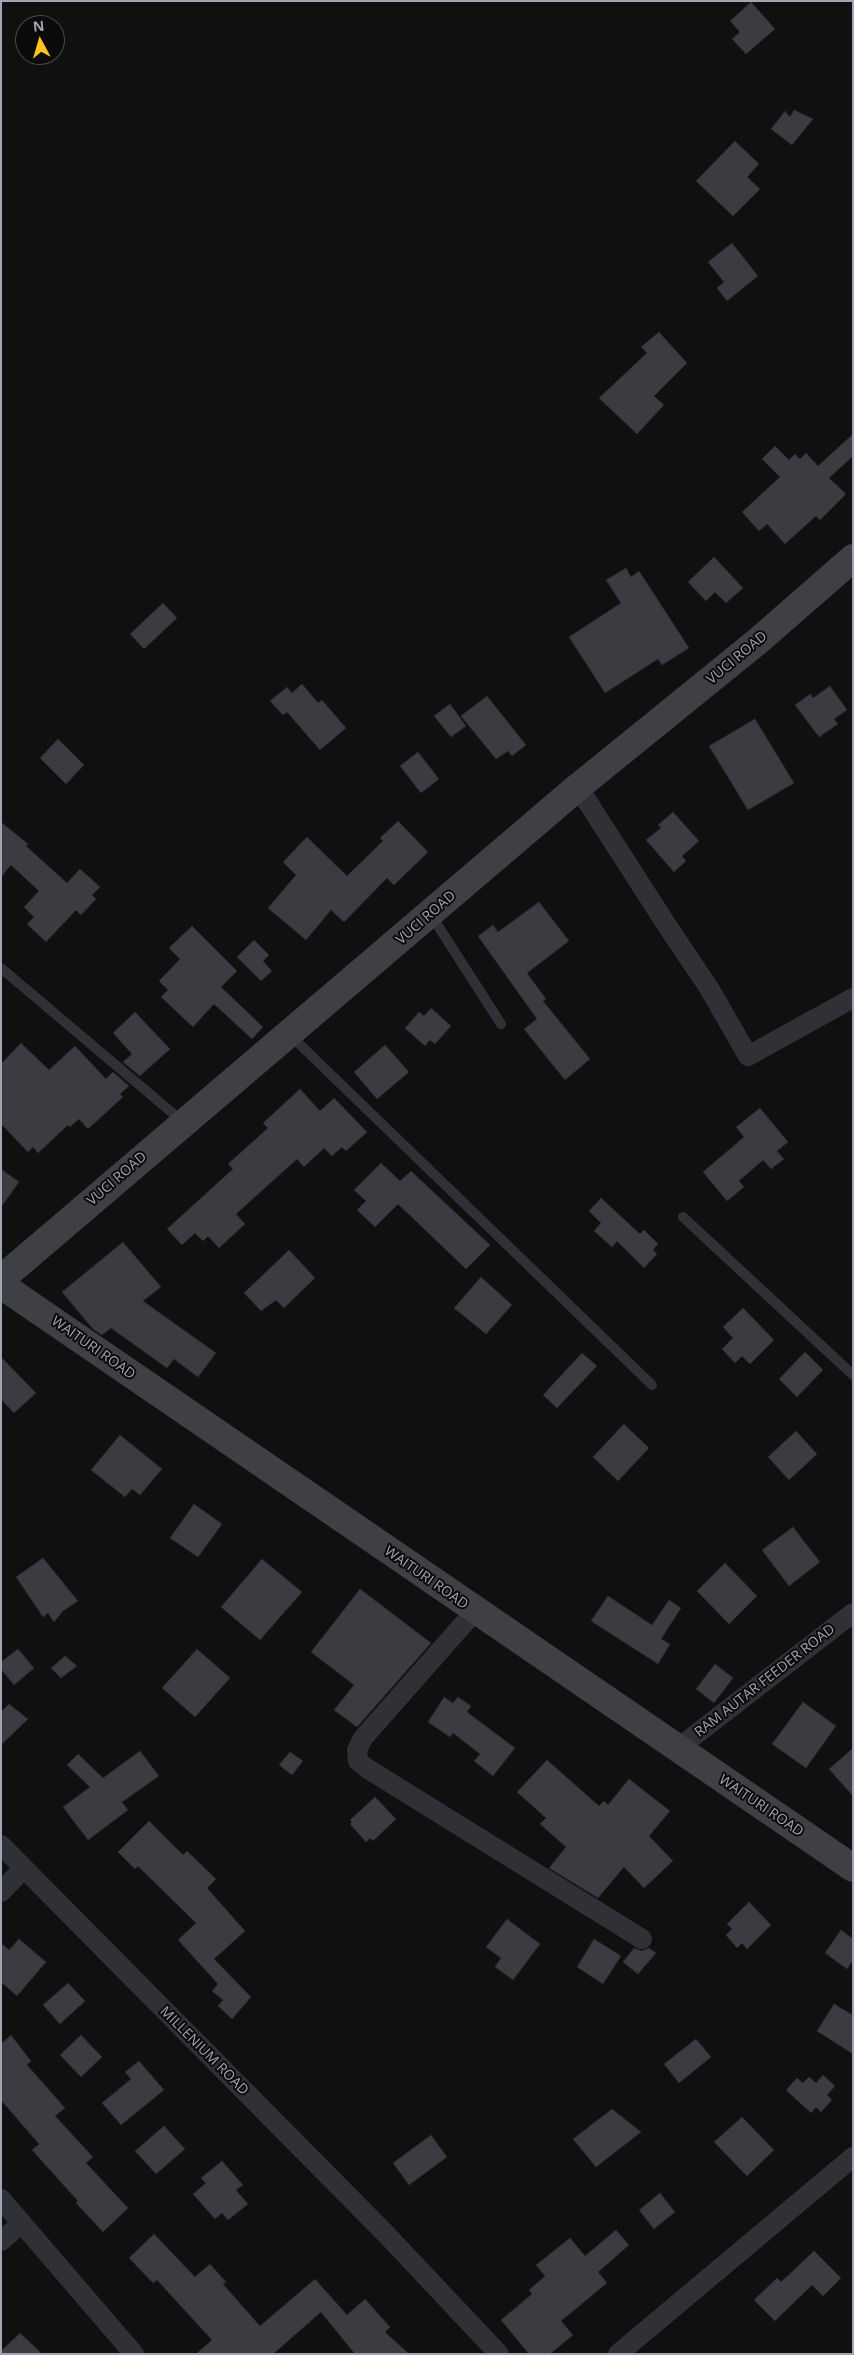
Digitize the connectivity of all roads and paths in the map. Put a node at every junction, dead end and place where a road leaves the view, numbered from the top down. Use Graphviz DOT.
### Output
graph roads {
  1 [pos="853,558"];
  2 [pos="578,787"];
  3 [pos="431,914"];
  4 [pos="1,968"];
  5 [pos="853,998"];
  6 [pos="501,1024"];
  7 [pos="289,1034"];
  8 [pos="183,1122"];
  9 [pos="683,1217"];
  10 [pos="1,1279"];
  11 [pos="1,1286"];
  12 [pos="853,1375"];
  13 [pos="652,1385"];
  14 [pos="474,1611"];
  15 [pos="853,1613"];
  16 [pos="677,1749"];
  17 [pos="1,1845"];
  18 [pos="853,1868"];
  19 [pos="24,1869"];
  20 [pos="1,1892"];
  21 [pos="642,1939"];
  22 [pos="853,2157"];
  23 [pos="1,2199"];
  24 [pos="22,2223"];
  25 [pos="1,2241"];
  26 [pos="134,2354"];
  27 [pos="499,2354"];
  28 [pos="618,2354"];
  1 -- 2 [label="main road, VUCI ROAD"];
  2 -- 3 [label="main road, VUCI ROAD"];
  2 -- 5 [label="street"];
  3 -- 6 [label="lane"];
  3 -- 7 [label="main road, VUCI ROAD"];
  4 -- 8 [label="lane"];
  7 -- 8 [label="main road, VUCI ROAD"];
  7 -- 13 [label="lane"];
  8 -- 10 [label="main road, VUCI ROAD"];
  9 -- 12 [label="lane"];
  11 -- 14 [label="main road, WAITURI ROAD"];
  14 -- 16 [label="main road, WAITURI ROAD"];
  14 -- 21 [label="street"];
  15 -- 16 [label="street, RAM AUTAR FEEDER ROAD"];
  16 -- 18 [label="main road, WAITURI ROAD"];
  17 -- 19 [label="street, MILLENIUM ROAD"];
  19 -- 20 [label="street"];
  19 -- 27 [label="street, MILLENIUM ROAD"];
  22 -- 28 [label="street"];
  23 -- 24 [label="street"];
  24 -- 25 [label="street"];
  24 -- 26 [label="street"];
}
